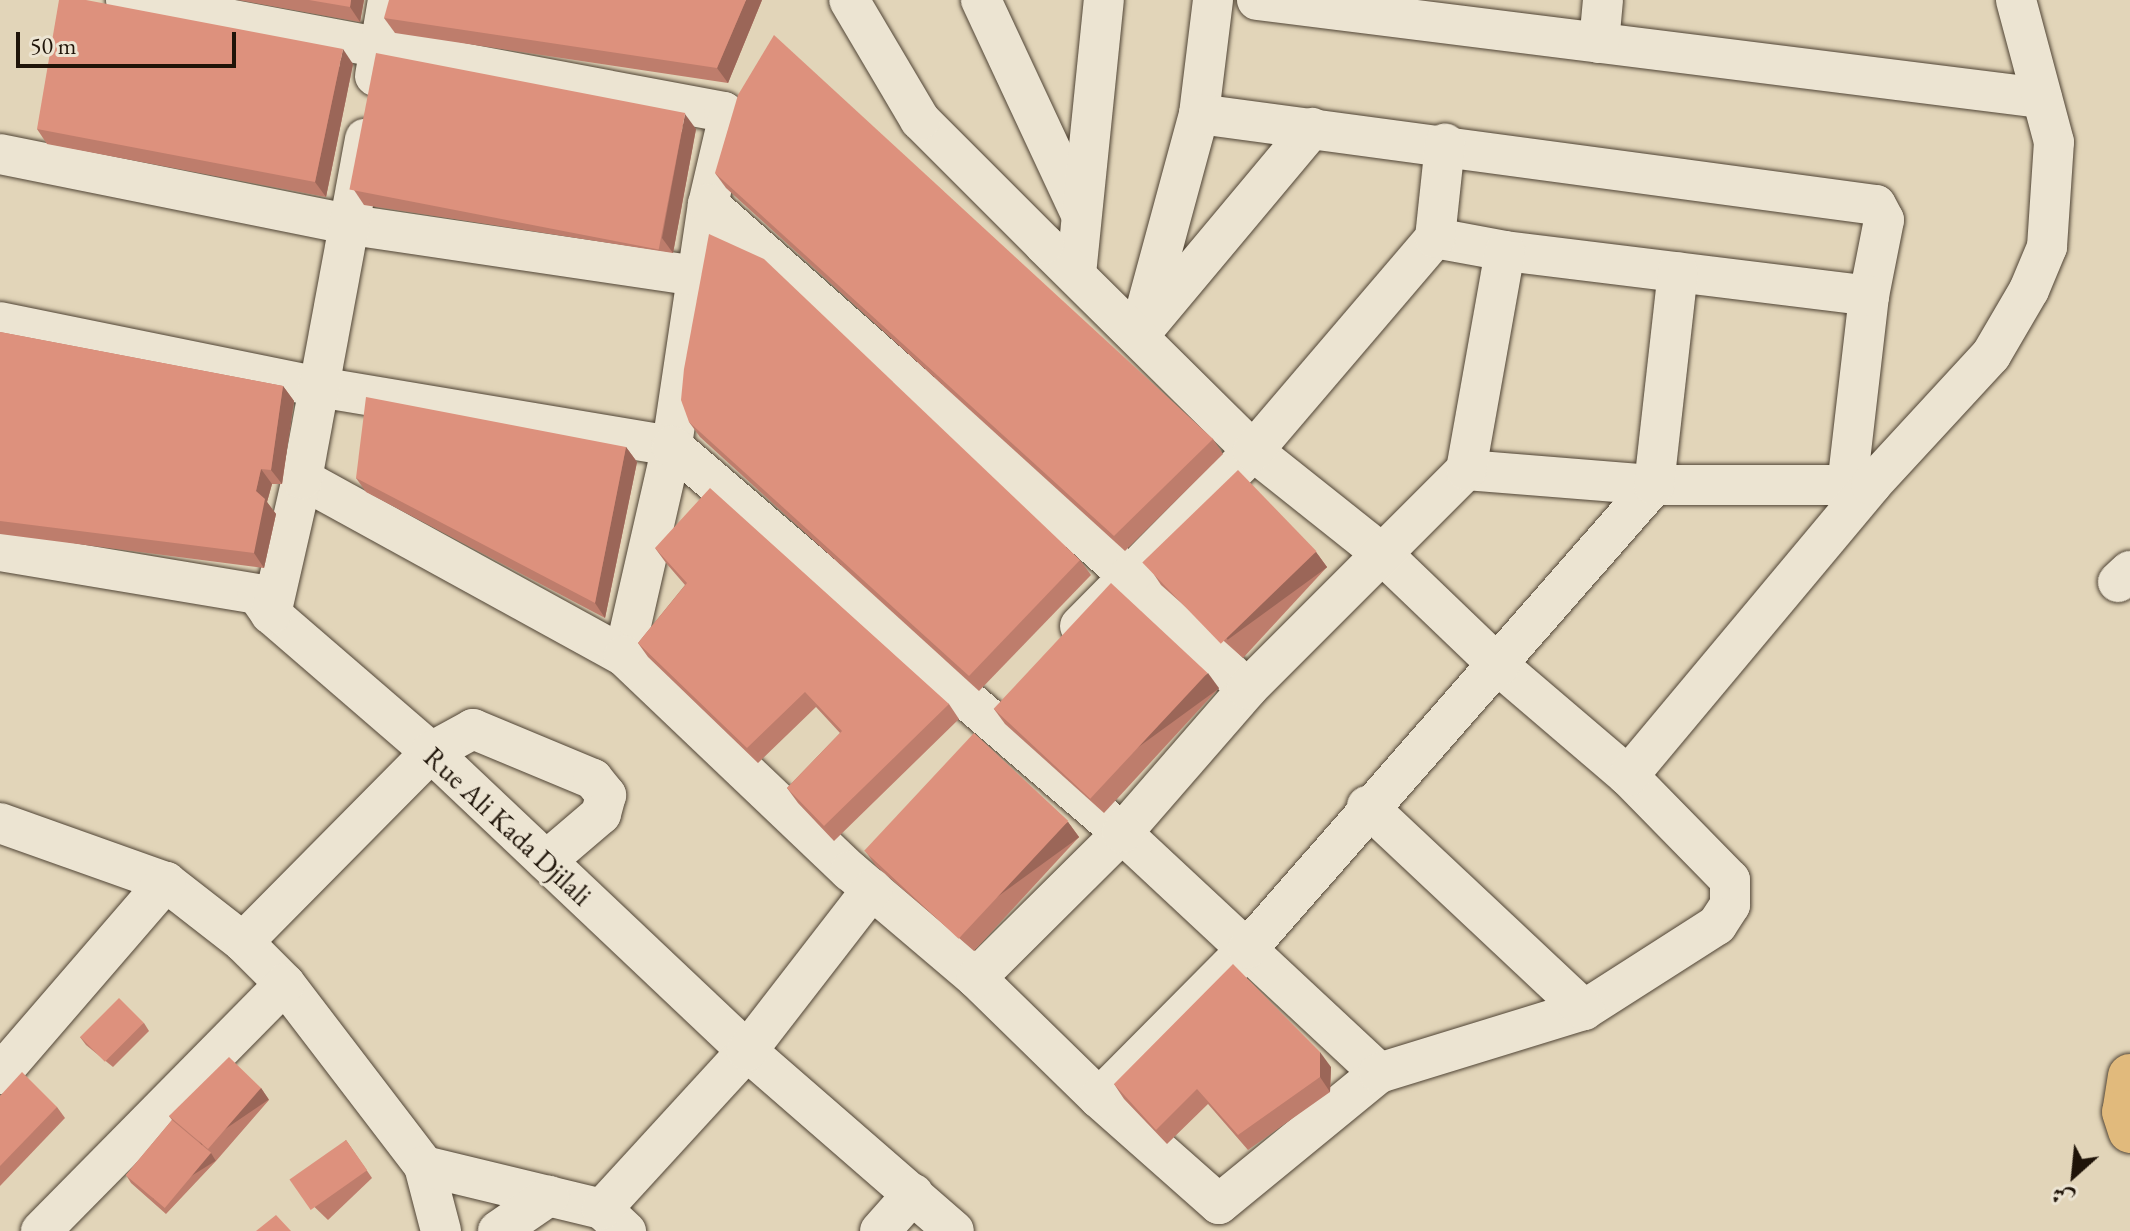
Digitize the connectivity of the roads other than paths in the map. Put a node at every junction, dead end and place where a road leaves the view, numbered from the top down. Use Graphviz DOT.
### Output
graph roads {
  1 [pos="126,0"];
  2 [pos="388,0"];
  3 [pos="849,0"];
  4 [pos="981,0"];
  5 [pos="1104,0"];
  6 [pos="1213,0"];
  7 [pos="1257,0"];
  8 [pos="1603,0"];
  9 [pos="2016,0"];
  10 [pos="1599,43"];
  11 [pos="379,49"];
  12 [pos="2042,98"];
  13 [pos="1199,114"];
  14 [pos="1312,128"];
  15 [pos="1445,144"];
  16 [pos="0,154"];
  17 [pos="708,204"];
  18 [pos="1079,210"];
  19 [pos="351,225"];
  20 [pos="1435,238"];
  21 [pos="1505,251"];
  22 [pos="1678,272"];
  23 [pos="1076,274"];
  24 [pos="697,276"];
  25 [pos="1869,296"];
  26 [pos="0,322"];
  27 [pos="1139,335"];
  28 [pos="319,387"];
  29 [pos="672,446"];
  30 [pos="1253,451"];
  31 [pos="1466,470"];
  32 [pos="302,479"];
  33 [pos="1654,485"];
  34 [pos="1859,485"];
  35 [pos="0,551"];
  36 [pos="1380,552"];
  37 [pos="1129,576"];
  38 [pos="271,614"];
  39 [pos="1054,653"];
  40 [pos="624,656"];
  41 [pos="1499,666"];
  42 [pos="1247,689"];
  43 [pos="431,752"];
  44 [pos="1628,776"];
  45 [pos="1367,806"];
  46 [pos="0,823"];
  47 [pos="1122,833"];
  48 [pos="546,861"];
  49 [pos="865,870"];
  50 [pos="166,882"];
  51 [pos="243,942"];
  52 [pos="1248,948"];
  53 [pos="976,978"];
  54 [pos="285,984"];
  55 [pos="1584,1010"];
  56 [pos="747,1051"];
  57 [pos="1379,1073"];
  58 [pos="0,1074"];
  59 [pos="2130,1076"];
  60 [pos="1099,1098"];
  61 [pos="2130,1131"];
  62 [pos="424,1166"];
  63 [pos="913,1194"];
  64 [pos="549,1196"];
  65 [pos="614,1220"];
  66 [pos="41,1231"];
  67 [pos="441,1231"];
  68 [pos="498,1231"];
  69 [pos="880,1231"];
  70 [pos="954,1231"];
  1 -- 11 [label="street"];
  2 -- 11 [label="street"];
  3 -- 23 [label="street"];
  4 -- 18 [label="street"];
  5 -- 18 [label="street"];
  6 -- 13 [label="street"];
  7 -- 10 [label="street"];
  8 -- 10 [label="street"];
  9 -- 12 [label="street"];
  10 -- 12 [label="street"];
  11 -- 17 [label="street"];
  11 -- 19 [label="street"];
  12 -- 34 [label="street"];
  13 -- 14 [label="street"];
  13 -- 27 [label="street"];
  14 -- 15 [label="street"];
  14 -- 27 [label="street"];
  15 -- 20 [label="street"];
  15 -- 25 [label="street"];
  16 -- 19 [label="street"];
  17 -- 24 [label="street"];
  17 -- 37 [label="street"];
  18 -- 23 [label="street"];
  19 -- 24 [label="street"];
  19 -- 28 [label="street"];
  20 -- 21 [label="street"];
  20 -- 30 [label="street"];
  21 -- 22 [label="street"];
  21 -- 31 [label="street"];
  22 -- 25 [label="street"];
  22 -- 33 [label="street"];
  23 -- 27 [label="street"];
  24 -- 29 [label="street"];
  25 -- 34 [label="street"];
  26 -- 28 [label="street"];
  27 -- 30 [label="street"];
  28 -- 29 [label="street"];
  28 -- 32 [label="street"];
  29 -- 40 [label="street"];
  29 -- 47 [label="street"];
  30 -- 36 [label="street"];
  30 -- 37 [label="street"];
  31 -- 33 [label="street"];
  31 -- 36 [label="street"];
  32 -- 38 [label="street"];
  32 -- 40 [label="street"];
  33 -- 34 [label="street"];
  33 -- 41 [label="street"];
  34 -- 44 [label="street"];
  35 -- 38 [label="street, Rue Ali Kada Djilali"];
  36 -- 41 [label="street"];
  36 -- 42 [label="street"];
  37 -- 39 [label="street"];
  37 -- 42 [label="street"];
  38 -- 43 [label="street, Rue Ali Kada Djilali"];
  40 -- 49 [label="street"];
  41 -- 44 [label="street"];
  41 -- 45 [label="street"];
  42 -- 47 [label="street"];
  43 -- 48 [label="street, Rue Ali Kada Djilali"];
  43 -- 48 [label="street"];
  43 -- 51 [label="street"];
  44 -- 55 [label="street"];
  45 -- 52 [label="street"];
  45 -- 55 [label="street"];
  46 -- 50 [label="street"];
  47 -- 52 [label="street"];
  47 -- 53 [label="street"];
  48 -- 56 [label="street, Rue Ali Kada Djilali"];
  49 -- 53 [label="street"];
  49 -- 56 [label="street"];
  50 -- 51 [label="street"];
  50 -- 58 [label="street"];
  51 -- 54 [label="street"];
  52 -- 57 [label="street"];
  52 -- 60 [label="street"];
  53 -- 60 [label="street"];
  54 -- 62 [label="street"];
  54 -- 66 [label="street"];
  55 -- 57 [label="street"];
  56 -- 63 [label="street, Rue Ali Kada Djilali"];
  56 -- 65 [label="street"];
  57 -- 60 [label="street"];
  59 -- 61 [label="main road"];
  62 -- 64 [label="street"];
  62 -- 67 [label="street"];
  63 -- 69 [label="street"];
  63 -- 70 [label="street, Rue Ali Kada Djilali"];
  64 -- 65 [label="street"];
  64 -- 68 [label="street"];
}
